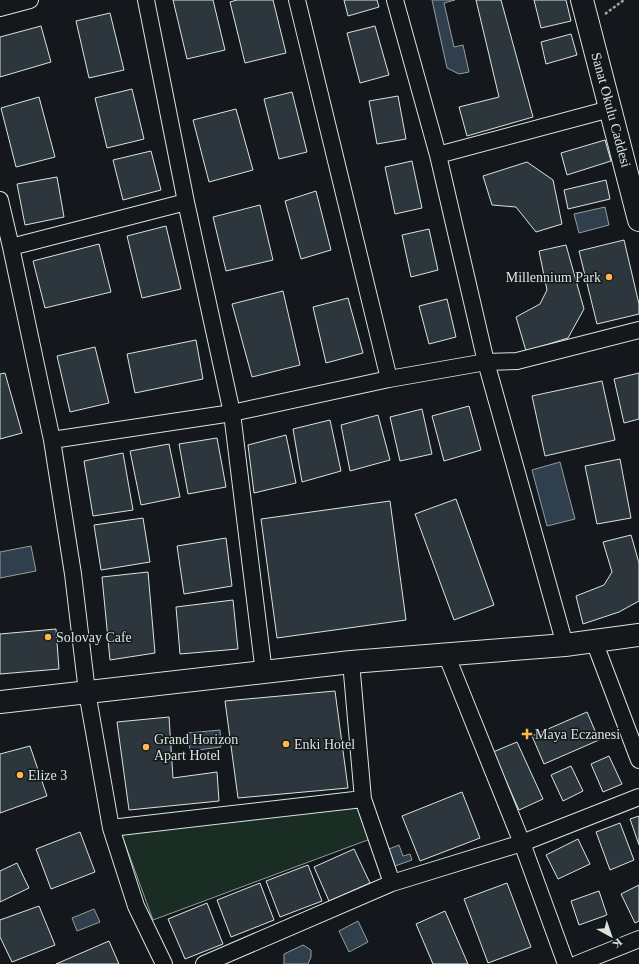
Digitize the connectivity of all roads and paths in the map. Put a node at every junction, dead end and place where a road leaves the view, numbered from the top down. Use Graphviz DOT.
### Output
graph roads {
  1 [pos="30,0"];
  2 [pos="146,0"];
  3 [pos="297,0"];
  4 [pos="395,0"];
  5 [pos="582,0"];
  6 [pos="0,8"];
  7 [pos="610,109"];
  8 [pos="438,156"];
  9 [pos="0,200"];
  10 [pos="186,202"];
  11 [pos="639,216"];
  12 [pos="11,247"];
  13 [pos="639,330"];
  14 [pos="486,362"];
  15 [pos="389,379"];
  16 [pos="232,413"];
  17 [pos="52,440"];
  18 [pos="639,635"];
  19 [pos="594,641"];
  20 [pos="565,645"];
  21 [pos="446,654"];
  22 [pos="350,662"];
  23 [pos="264,673"];
  24 [pos="87,692"];
  25 [pos="0,702"];
  26 [pos="639,760"];
  27 [pos="639,796"];
  28 [pos="363,800"];
  29 [pos="111,828"];
  30 [pos="522,842"];
  31 [pos="392,883"];
  32 [pos="639,939"];
  33 [pos="164,964"];
  34 [pos="204,964"];
  35 [pos="566,964"];
  36 [pos="577,964"];
  1 -- 6 [label="street"];
  2 -- 10 [label="street"];
  3 -- 15 [label="street"];
  4 -- 8 [label="street"];
  5 -- 7 [label="street, Sanat Okulu Caddesi"];
  7 -- 8 [label="street"];
  7 -- 11 [label="street, Sanat Okulu Caddesi"];
  8 -- 14 [label="street"];
  9 -- 12 [label="street"];
  10 -- 12 [label="street"];
  10 -- 16 [label="street"];
  12 -- 17 [label="street"];
  13 -- 14 [label="street"];
  14 -- 15 [label="street"];
  14 -- 20 [label="street"];
  15 -- 16 [label="street"];
  16 -- 17 [label="street"];
  16 -- 23 [label="street"];
  17 -- 24 [label="street"];
  18 -- 19 [label="street"];
  19 -- 20 [label="street"];
  19 -- 26 [label="street"];
  20 -- 21 [label="street"];
  21 -- 22 [label="street"];
  21 -- 30 [label="street"];
  22 -- 23 [label="street"];
  22 -- 28 [label="street"];
  23 -- 24 [label="street"];
  24 -- 25 [label="street"];
  24 -- 29 [label="street"];
  27 -- 30 [label="street"];
  28 -- 29 [label="street"];
  28 -- 31 [label="street"];
  29 -- 33 [label="street"];
  30 -- 31 [label="street"];
  30 -- 35 [label="street"];
  31 -- 34 [label="street"];
  32 -- 36 [label="street"];
}
